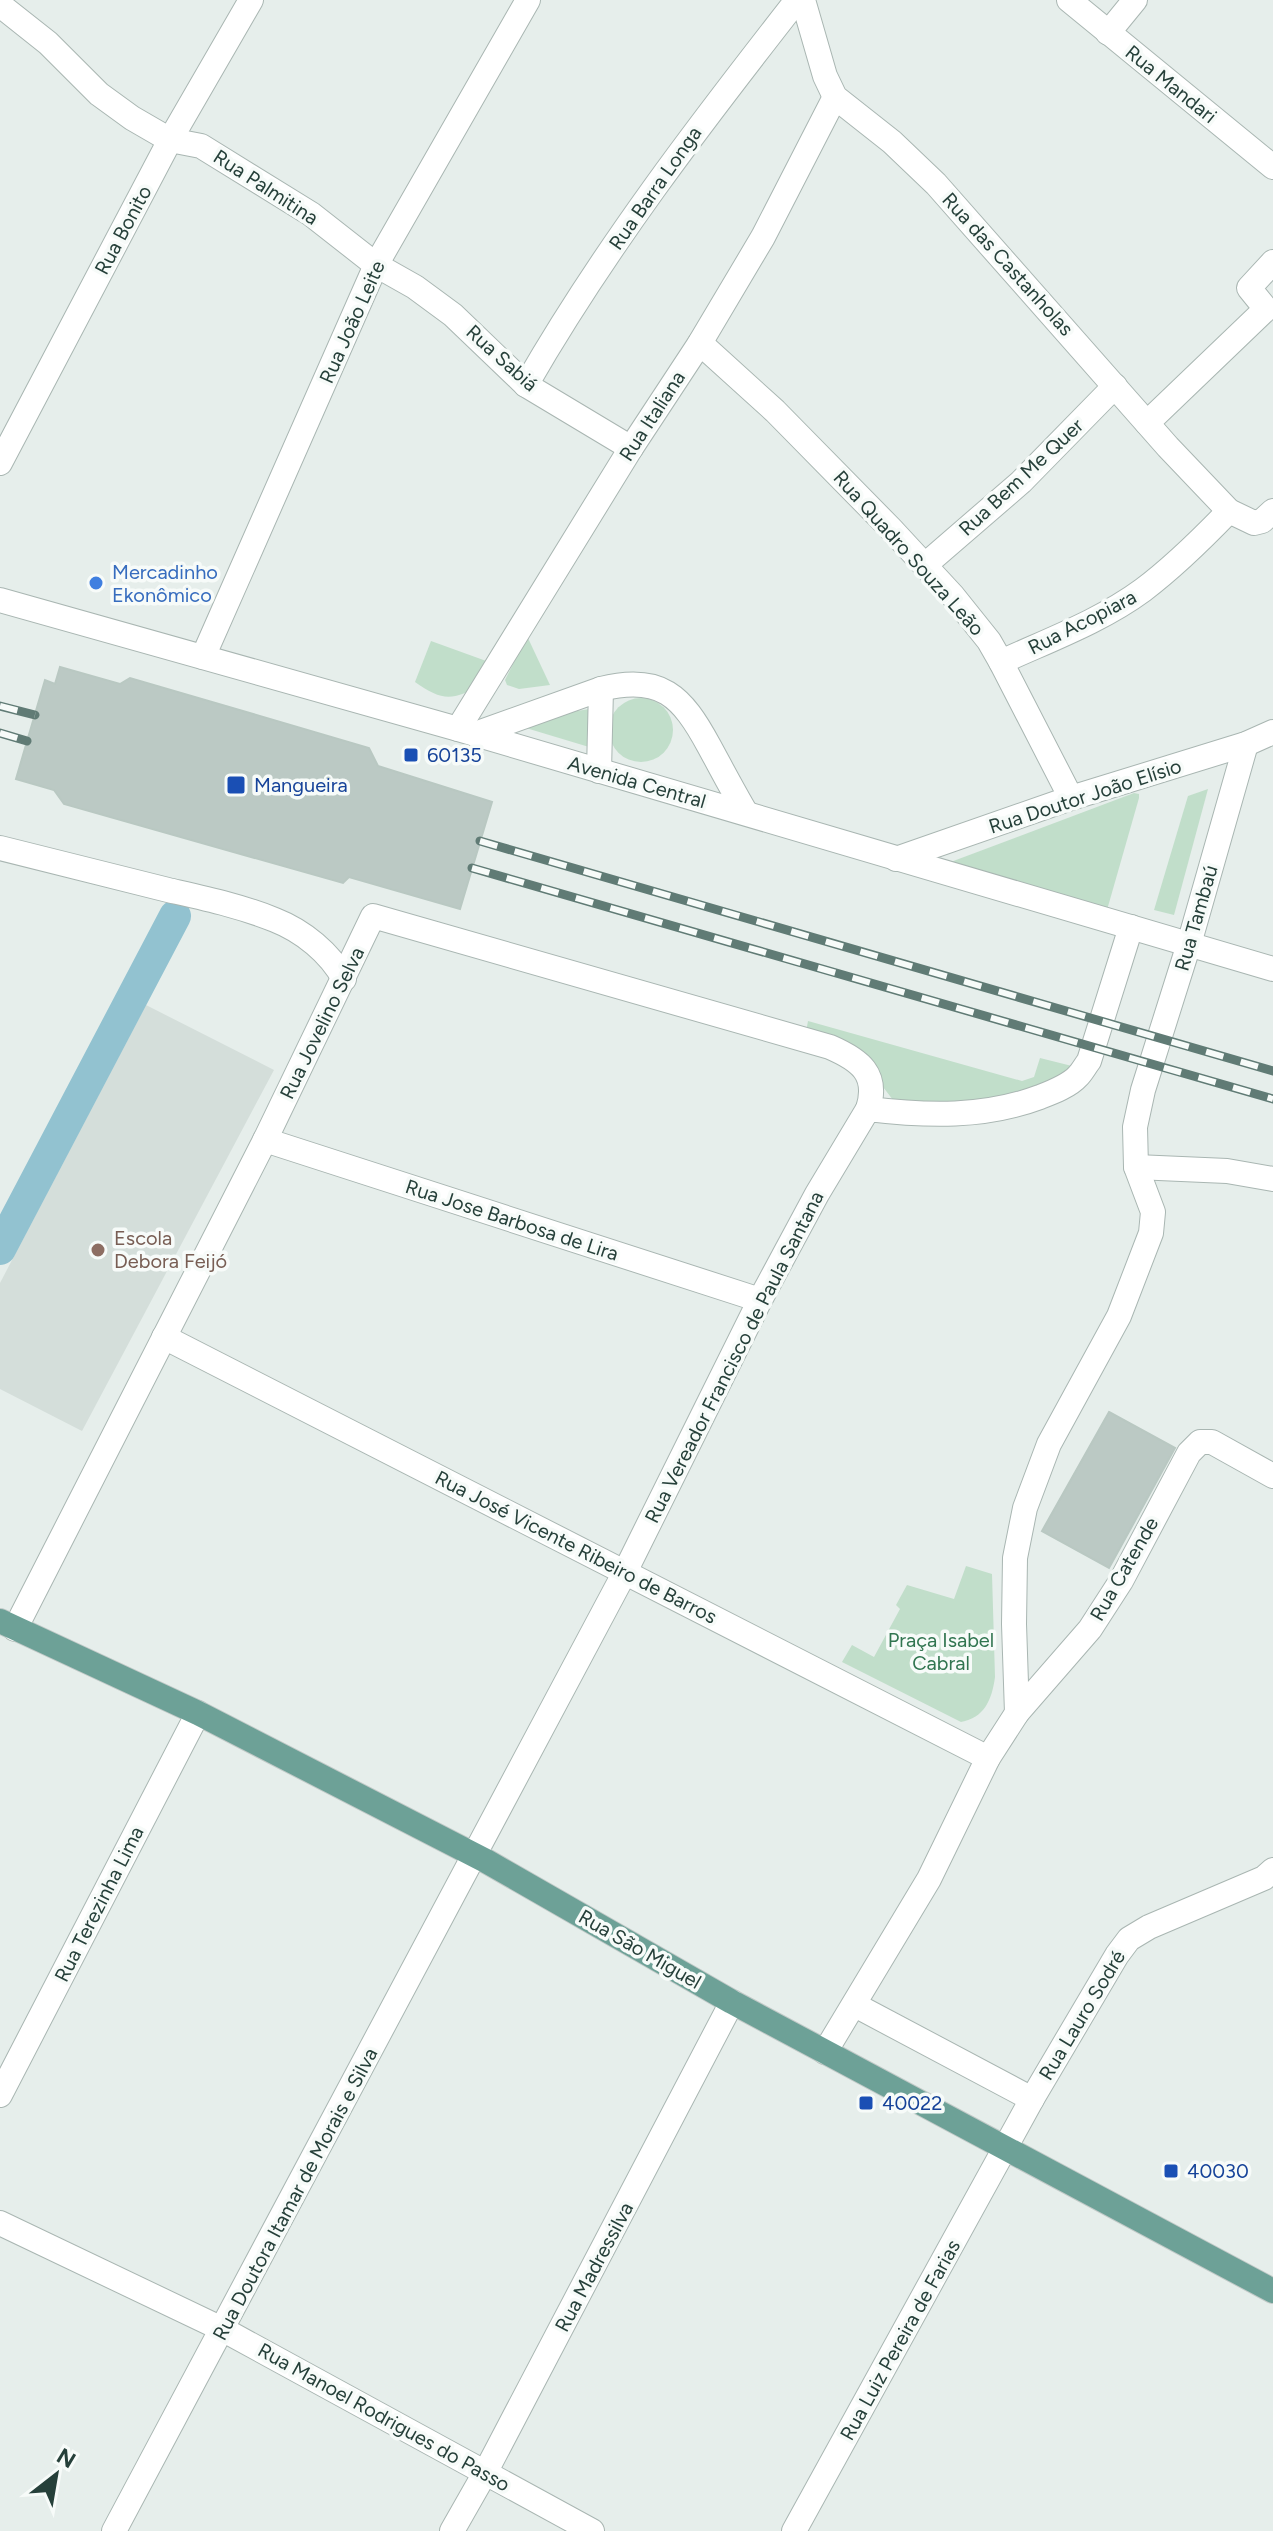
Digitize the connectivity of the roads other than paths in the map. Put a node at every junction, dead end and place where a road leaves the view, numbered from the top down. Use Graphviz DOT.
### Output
graph roads {
  1 [pos="251,0"];
  2 [pos="528,0"];
  3 [pos="797,0"];
  4 [pos="803,0"];
  5 [pos="1069,0"];
  6 [pos="1135,0"];
  7 [pos="0,5"];
  8 [pos="1108,33"];
  9 [pos="835,97"];
  10 [pos="170,140"];
  11 [pos="1273,167"];
  12 [pos="1273,262"];
  13 [pos="376,265"];
  14 [pos="700,343"];
  15 [pos="526,385"];
  16 [pos="1115,386"];
  17 [pos="1147,423"];
  18 [pos="631,448"];
  19 [pos="0,463"];
  20 [pos="1273,511"];
  21 [pos="1235,514"];
  22 [pos="925,565"];
  23 [pos="0,600"];
  24 [pos="203,657"];
  25 [pos="1001,662"];
  26 [pos="601,689"];
  27 [pos="467,732"];
  28 [pos="1273,732"];
  29 [pos="1246,744"];
  30 [pos="599,771"];
  31 [pos="1071,798"];
  32 [pos="746,813"];
  33 [pos="0,848"];
  34 [pos="896,859"];
  35 [pos="1131,927"];
  36 [pos="1189,944"];
  37 [pos="1273,969"];
  38 [pos="344,979"];
  39 [pos="868,1109"];
  40 [pos="265,1140"];
  41 [pos="1136,1167"];
  42 [pos="1273,1179"];
  43 [pos="760,1300"];
  44 [pos="164,1337"];
  45 [pos="1273,1476"];
  46 [pos="625,1572"];
  47 [pos="8,1625"];
  48 [pos="198,1713"];
  49 [pos="1017,1713"];
  50 [pos="988,1758"];
  51 [pos="475,1856"];
  52 [pos="1273,1870"];
  53 [pos="732,2002"];
  54 [pos="855,2005"];
  55 [pos="825,2052"];
  56 [pos="0,2095"];
  57 [pos="1032,2099"];
  58 [pos="1006,2149"];
  59 [pos="0,2223"];
  60 [pos="1273,2291"];
  61 [pos="222,2329"];
  62 [pos="485,2473"];
  63 [pos="114,2531"];
  64 [pos="452,2531"];
  65 [pos="592,2531"];
  66 [pos="794,2531"];
  1 -- 10 [label="street, Rua Bonito"];
  2 -- 13 [label="street, Rua João Leite"];
  3 -- 15 [label="street, Rua Barra Longa"];
  4 -- 9 [label="street"];
  5 -- 8 [label="street, Rua Mandari"];
  6 -- 8 [label="street"];
  7 -- 10 [label="street, Rua Palmitina"];
  8 -- 11 [label="street, Rua Mandari"];
  9 -- 14 [label="street, Rua Italiana"];
  9 -- 16 [label="street, Rua das Castanholas"];
  10 -- 13 [label="street, Rua Palmitina"];
  10 -- 19 [label="street, Rua Bonito"];
  12 -- 17 [label="street"];
  13 -- 15 [label="street, Rua Sabiá"];
  13 -- 24 [label="street, Rua João Leite"];
  14 -- 18 [label="street, Rua Italiana"];
  14 -- 22 [label="street, Rua Quadro Souza Leão"];
  15 -- 18 [label="street, Rua Sabiá"];
  16 -- 17 [label="street, Rua das Castanholas"];
  16 -- 22 [label="street, Rua Bem Me Quer"];
  17 -- 21 [label="street, Rua das Castanholas"];
  18 -- 27 [label="street, Rua Italiana"];
  20 -- 21 [label="street"];
  21 -- 25 [label="street, Rua Acopiara"];
  22 -- 25 [label="street, Rua Quadro Souza Leão"];
  23 -- 24 [label="street, Avenida Central"];
  24 -- 27 [label="street, Avenida Central"];
  25 -- 31 [label="street, Rua Quadro Souza Leão"];
  26 -- 27 [label="street"];
  26 -- 30 [label="street"];
  26 -- 32 [label="street"];
  27 -- 30 [label="street, Avenida Central"];
  28 -- 29 [label="street, Rua Doutor João Elísio"];
  29 -- 31 [label="street, Rua Doutor João Elísio"];
  29 -- 36 [label="street, Rua Tambaú"];
  30 -- 32 [label="street, Avenida Central"];
  31 -- 34 [label="street, Rua Doutor João Elísio"];
  32 -- 34 [label="street, Avenida Central"];
  33 -- 38 [label="street"];
  34 -- 35 [label="street, Avenida Central"];
  35 -- 36 [label="street, Avenida Central"];
  35 -- 39 [label="street"];
  36 -- 37 [label="street, Avenida Central"];
  36 -- 41 [label="street, Rua Tambaú"];
  38 -- 39 [label="street, Rua Jovelino Selva"];
  38 -- 40 [label="street, Rua Jovelino Selva"];
  39 -- 43 [label="street, Rua Vereador Francisco de Paula Santana"];
  40 -- 43 [label="street, Rua Jose Barbosa de Lira"];
  40 -- 44 [label="street, Rua Jovelino Selva"];
  41 -- 42 [label="street"];
  41 -- 49 [label="street, Rua Tambaú"];
  43 -- 46 [label="street, Rua Vereador Francisco de Paula Santana"];
  44 -- 46 [label="street, Rua José Vicente Ribeiro de Barros"];
  44 -- 47 [label="street, Rua Jovelino Selva"];
  45 -- 49 [label="street, Rua Catende"];
  46 -- 50 [label="street, Rua José Vicente Ribeiro de Barros"];
  46 -- 51 [label="street, Rua Vereador Francisco de Paula Santana"];
  47 -- 48 [label="main road, Rua São Miguel"];
  48 -- 51 [label="main road, Rua São Miguel"];
  48 -- 56 [label="street, Rua Terezinha Lima"];
  49 -- 50 [label="street, Rua Catende"];
  50 -- 54 [label="street, Rua Catende"];
  51 -- 53 [label="main road, Rua São Miguel"];
  51 -- 61 [label="street, Rua Doutora Itamar de Morais e Silva"];
  52 -- 57 [label="street, Rua Lauro Sodré"];
  53 -- 55 [label="main road, Rua São Miguel"];
  53 -- 62 [label="street, Rua Madressilva"];
  54 -- 55 [label="street, Rua Catende"];
  54 -- 57 [label="street"];
  55 -- 58 [label="main road, Rua São Miguel"];
  57 -- 58 [label="street, Rua Lauro Sodré"];
  58 -- 60 [label="main road, Rua São Miguel"];
  58 -- 66 [label="street, Rua Luiz Pereira de Farias"];
  59 -- 61 [label="street, Rua Manoel Rodrigues do Passo"];
  61 -- 62 [label="street, Rua Manoel Rodrigues do Passo"];
  61 -- 63 [label="street, Rua Doutora Itamar de Morais e Silva"];
  62 -- 64 [label="street, Rua Madressilva"];
  62 -- 65 [label="street, Rua Manoel Rodrigues do Passo"];
}
